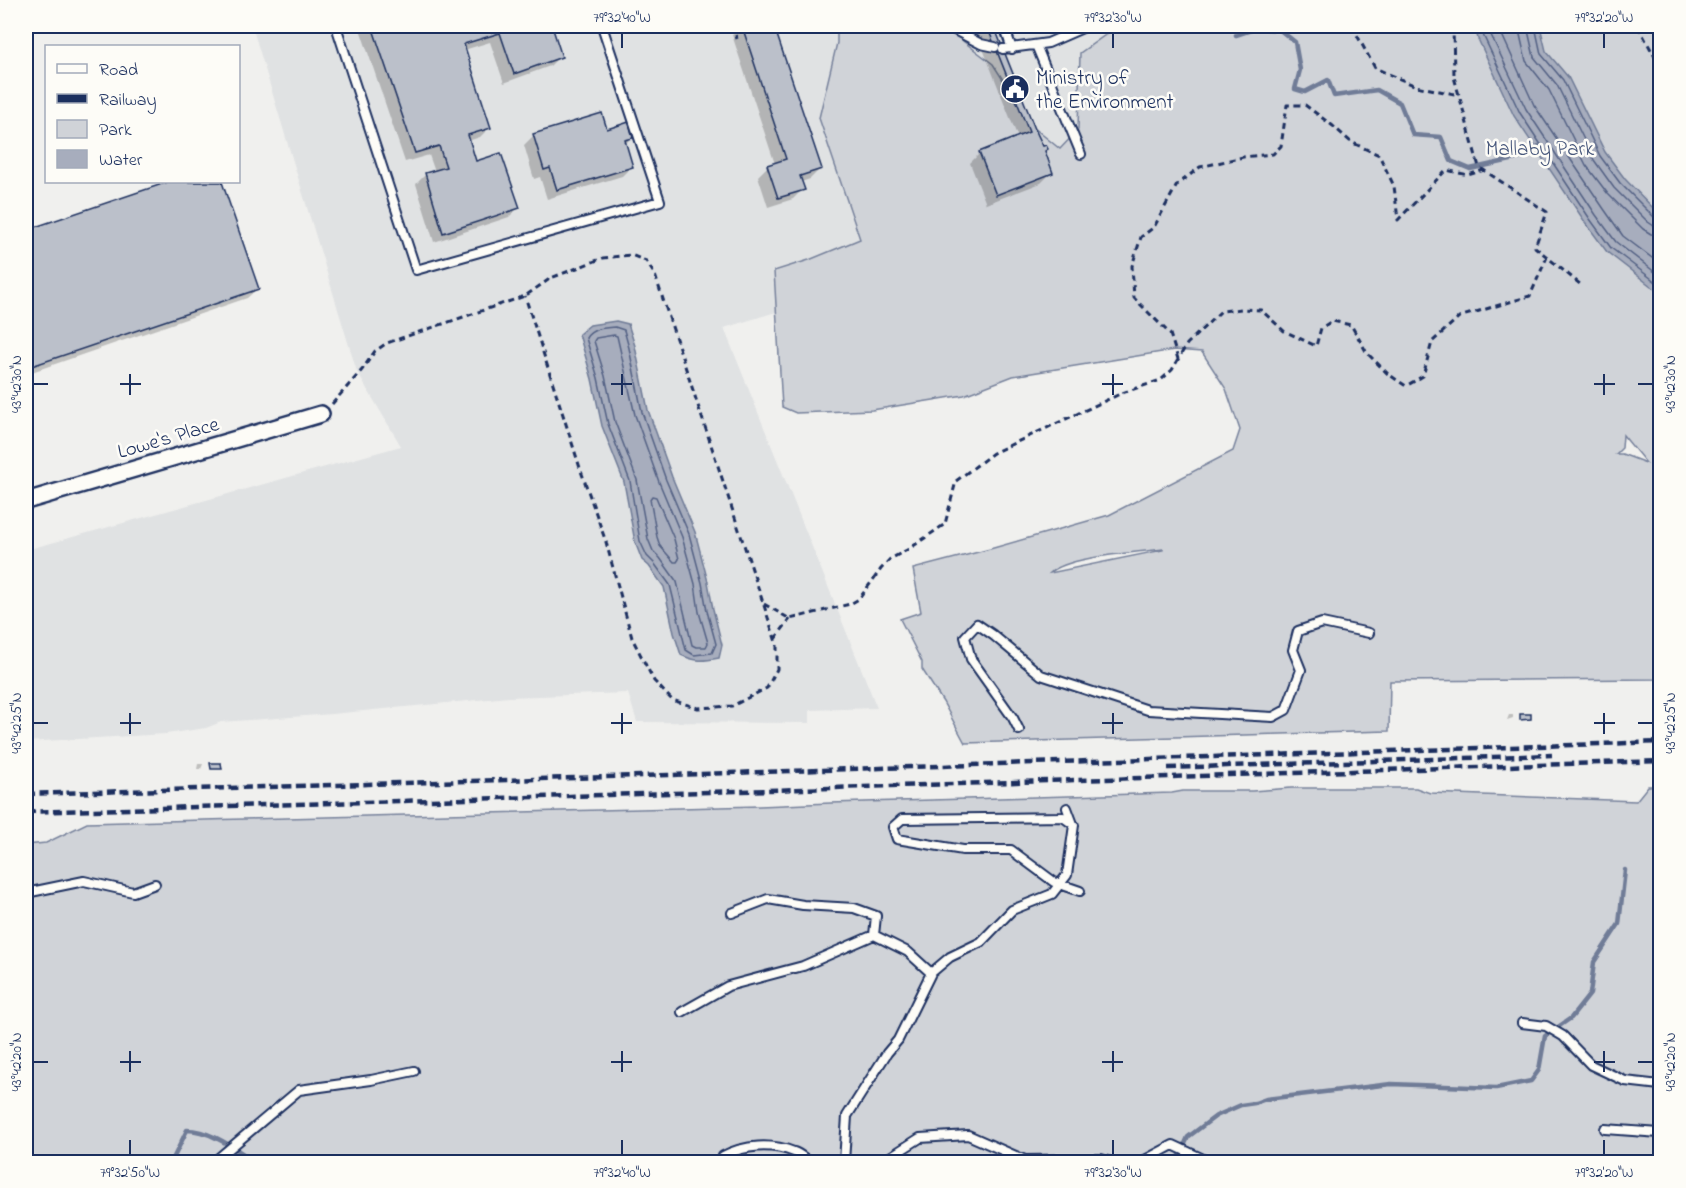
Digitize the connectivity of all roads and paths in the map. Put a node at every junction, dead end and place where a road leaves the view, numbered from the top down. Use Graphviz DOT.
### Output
graph roads {
  1 [pos="336,26"];
  2 [pos="602,26"];
  3 [pos="947,26"];
  4 [pos="1004,26"];
  5 [pos="1087,26"];
  6 [pos="1352,26"];
  7 [pos="1453,26"];
  8 [pos="1638,26"];
  9 [pos="734,27"];
  10 [pos="737,39"];
  11 [pos="1036,45"];
  12 [pos="1012,49"];
  13 [pos="1660,66"];
  14 [pos="1459,95"];
  15 [pos="1081,154"];
  16 [pos="1484,170"];
  17 [pos="1547,257"];
  18 [pos="1581,285"];
  19 [pos="525,296"];
  20 [pos="1179,359"];
  21 [pos="321,414"];
  22 [pos="26,501"];
  23 [pos="763,603"];
  24 [pos="790,619"];
  25 [pos="1369,633"];
  26 [pos="775,639"];
  27 [pos="1019,730"];
  28 [pos="1067,808"];
  29 [pos="1074,825"];
  30 [pos="154,884"];
  31 [pos="1060,884"];
  32 [pos="1080,891"];
  33 [pos="26,892"];
  34 [pos="732,913"];
  35 [pos="874,935"];
  36 [pos="931,974"];
  37 [pos="682,1012"];
  38 [pos="1522,1023"];
  39 [pos="414,1071"];
  40 [pos="1660,1085"];
  41 [pos="1605,1129"];
  42 [pos="1660,1133"];
  43 [pos="723,1156"];
  44 [pos="1201,1158"];
  45 [pos="216,1162"];
  46 [pos="810,1162"];
  47 [pos="844,1162"];
  48 [pos="882,1162"];
  49 [pos="1111,1162"];
  50 [pos="1141,1162"];
  1 -- 2 [label="lane"];
  3 -- 12 [label="lane"];
  4 -- 12 [label="lane"];
  5 -- 11 [label="lane"];
  6 -- 14 [label="path"];
  7 -- 14 [label="path"];
  8 -- 13 [label="path"];
  9 -- 10 [label="path"];
  11 -- 12 [label="lane"];
  11 -- 15 [label="lane"];
  14 -- 16 [label="path"];
  16 -- 17 [label="path"];
  16 -- 20 [label="path"];
  17 -- 18 [label="path"];
  17 -- 20 [label="path"];
  19 -- 21 [label="path"];
  19 -- 23 [label="path"];
  19 -- 26 [label="path"];
  20 -- 24 [label="path"];
  21 -- 22 [label="street, Lowe's Place"];
  23 -- 24 [label="path"];
  23 -- 26 [label="path"];
  24 -- 26 [label="path"];
  25 -- 27 [label="lane"];
  28 -- 29 [label="lane"];
  29 -- 31 [label="lane"];
  29 -- 31 [label="lane"];
  30 -- 33 [label="lane"];
  31 -- 32 [label="lane"];
  31 -- 36 [label="lane"];
  34 -- 35 [label="lane"];
  35 -- 36 [label="lane"];
  35 -- 37 [label="lane"];
  36 -- 47 [label="lane"];
  38 -- 40 [label="lane"];
  39 -- 45 [label="lane"];
  41 -- 42 [label="lane"];
  43 -- 46 [label="lane"];
  44 -- 50 [label="lane"];
  48 -- 49 [label="lane"];
}
